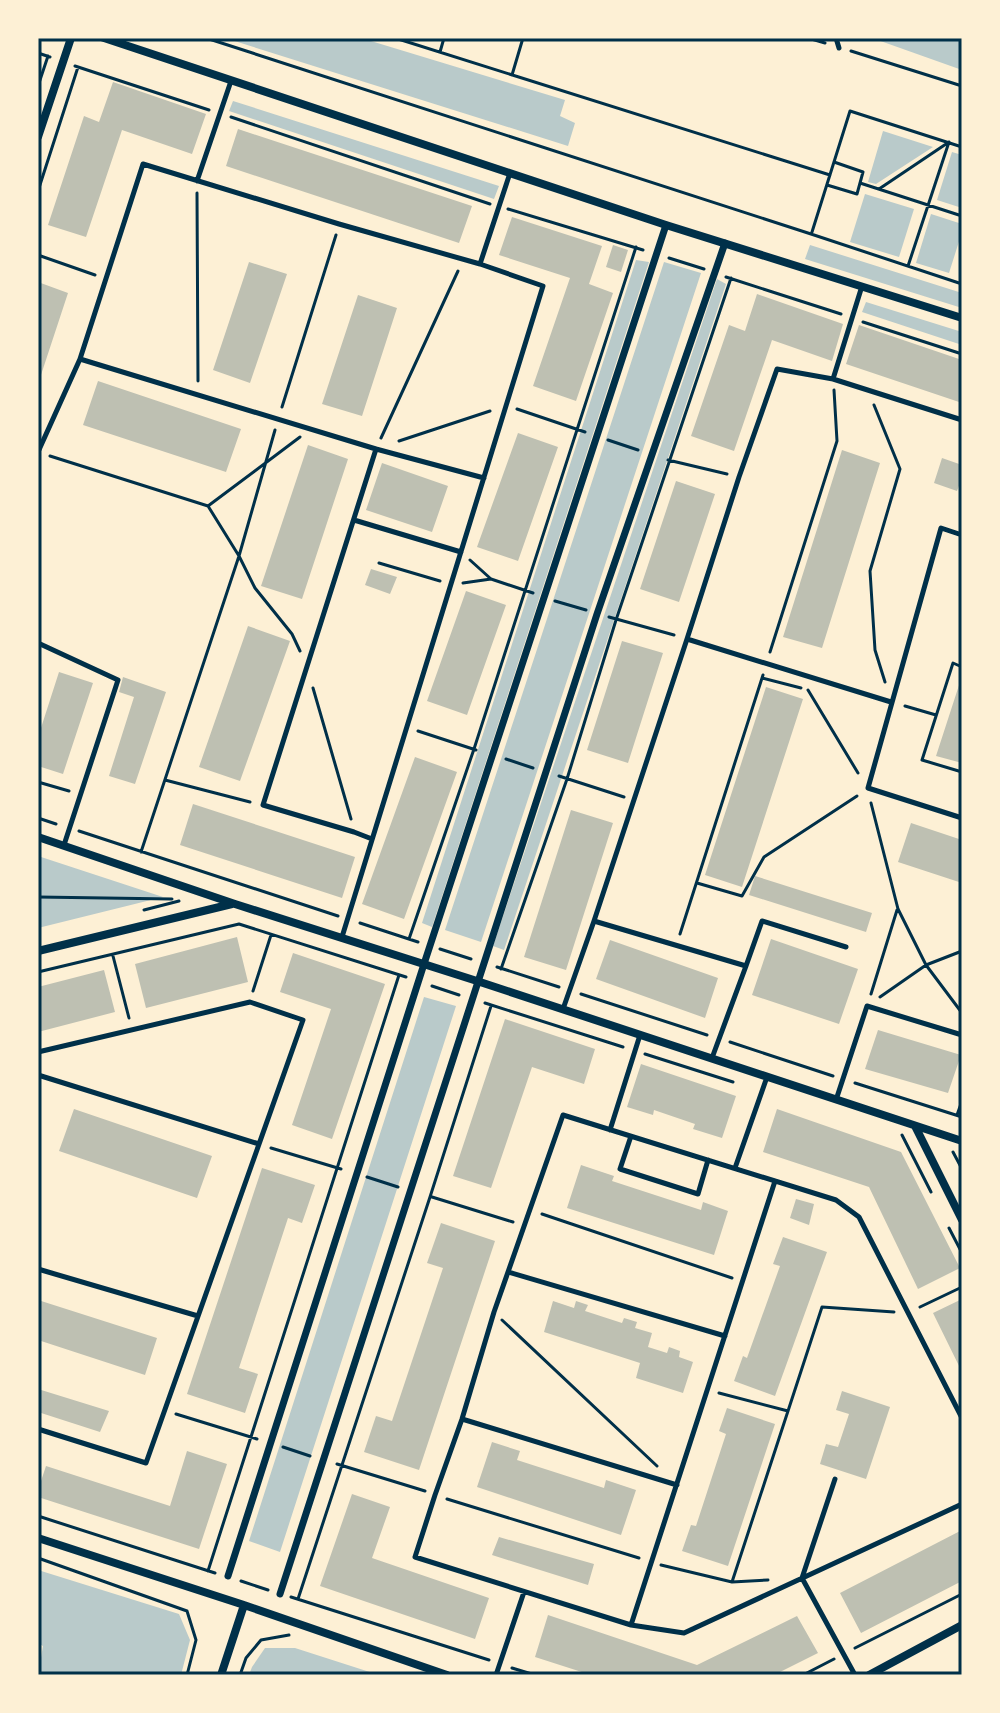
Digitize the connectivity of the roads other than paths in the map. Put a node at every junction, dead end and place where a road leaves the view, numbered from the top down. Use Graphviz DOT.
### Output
graph roads {
  1 [pos="71,38"];
  2 [pos="104,38"];
  3 [pos="836,38"];
  4 [pos="839,48"];
  5 [pos="231,80"];
  6 [pos="38,137"];
  7 [pos="510,172"];
  8 [pos="197,181"];
  9 [pos="666,225"];
  10 [pos="725,243"];
  11 [pos="480,264"];
  12 [pos="862,286"];
  13 [pos="962,318"];
  14 [pos="80,359"];
  15 [pos="833,379"];
  16 [pos="962,420"];
  17 [pos="376,449"];
  18 [pos="39,452"];
  19 [pos="484,478"];
  20 [pos="354,520"];
  21 [pos="962,535"];
  22 [pos="461,552"];
  23 [pos="687,639"];
  24 [pos="38,643"];
  25 [pos="891,702"];
  26 [pos="962,818"];
  27 [pos="38,837"];
  28 [pos="372,839"];
  29 [pos="64,845"];
  30 [pos="235,904"];
  31 [pos="594,921"];
  32 [pos="342,937"];
  33 [pos="846,947"];
  34 [pos="38,951"];
  35 [pos="424,964"];
  36 [pos="746,966"];
  37 [pos="477,981"];
  38 [pos="563,1010"];
  39 [pos="640,1035"];
  40 [pos="962,1035"];
  41 [pos="38,1052"];
  42 [pos="712,1059"];
  43 [pos="38,1075"];
  44 [pos="767,1077"];
  45 [pos="836,1100"];
  46 [pos="915,1126"];
  47 [pos="610,1130"];
  48 [pos="631,1136"];
  49 [pos="962,1141"];
  50 [pos="259,1144"];
  51 [pos="708,1160"];
  52 [pos="735,1168"];
  53 [pos="775,1181"];
  54 [pos="962,1220"];
  55 [pos="38,1269"];
  56 [pos="508,1272"];
  57 [pos="198,1316"];
  58 [pos="725,1336"];
  59 [pos="962,1418"];
  60 [pos="462,1419"];
  61 [pos="39,1431"];
  62 [pos="835,1479"];
  63 [pos="677,1485"];
  64 [pos="962,1504"];
  65 [pos="38,1538"];
  66 [pos="228,1576"];
  67 [pos="802,1578"];
  68 [pos="524,1592"];
  69 [pos="280,1594"];
  70 [pos="244,1605"];
  71 [pos="631,1625"];
  72 [pos="962,1625"];
  73 [pos="221,1675"];
  74 [pos="447,1675"];
  75 [pos="496,1675"];
  76 [pos="855,1675"];
  77 [pos="869,1675"];
  1 -- 6 [label="street"];
  2 -- 5 [label="street"];
  3 -- 4 [label="lane"];
  5 -- 7 [label="street"];
  5 -- 8 [label="lane"];
  7 -- 9 [label="street"];
  7 -- 11 [label="lane"];
  8 -- 11 [label="lane"];
  8 -- 14 [label="lane"];
  9 -- 10 [label="street"];
  9 -- 35 [label="street"];
  10 -- 12 [label="street"];
  10 -- 37 [label="street"];
  11 -- 19 [label="lane"];
  12 -- 13 [label="street"];
  12 -- 15 [label="lane"];
  14 -- 17 [label="lane"];
  14 -- 18 [label="lane"];
  15 -- 16 [label="lane"];
  15 -- 23 [label="lane"];
  17 -- 19 [label="lane"];
  17 -- 20 [label="lane"];
  19 -- 22 [label="lane"];
  20 -- 22 [label="lane"];
  20 -- 28 [label="lane"];
  21 -- 25 [label="lane"];
  22 -- 28 [label="lane"];
  23 -- 25 [label="lane"];
  23 -- 31 [label="lane"];
  24 -- 29 [label="lane"];
  25 -- 26 [label="lane"];
  27 -- 29 [label="street"];
  28 -- 32 [label="lane"];
  29 -- 30 [label="street"];
  30 -- 32 [label="street"];
  30 -- 34 [label="street"];
  31 -- 36 [label="lane"];
  31 -- 38 [label="lane"];
  32 -- 35 [label="street"];
  33 -- 36 [label="lane"];
  35 -- 37 [label="street"];
  35 -- 66 [label="street"];
  36 -- 42 [label="lane"];
  37 -- 38 [label="street"];
  37 -- 69 [label="street"];
  38 -- 39 [label="street"];
  39 -- 42 [label="street"];
  39 -- 47 [label="lane"];
  40 -- 45 [label="lane"];
  41 -- 50 [label="lane"];
  42 -- 44 [label="street"];
  43 -- 50 [label="lane"];
  44 -- 45 [label="street"];
  44 -- 52 [label="lane"];
  45 -- 46 [label="street"];
  46 -- 49 [label="street"];
  46 -- 54 [label="street"];
  47 -- 48 [label="lane"];
  47 -- 56 [label="lane"];
  48 -- 51 [label="lane"];
  48 -- 51 [label="lane"];
  50 -- 57 [label="lane"];
  51 -- 52 [label="lane"];
  52 -- 53 [label="lane"];
  53 -- 58 [label="lane"];
  53 -- 59 [label="lane"];
  55 -- 57 [label="lane"];
  56 -- 58 [label="lane"];
  56 -- 60 [label="lane"];
  57 -- 61 [label="lane"];
  58 -- 63 [label="lane"];
  60 -- 63 [label="lane"];
  60 -- 68 [label="lane"];
  62 -- 67 [label="lane"];
  63 -- 71 [label="lane"];
  64 -- 67 [label="lane"];
  65 -- 70 [label="street"];
  67 -- 71 [label="lane"];
  67 -- 76 [label="lane"];
  68 -- 71 [label="lane"];
  68 -- 75 [label="lane"];
  70 -- 73 [label="street"];
  70 -- 74 [label="street"];
  72 -- 77 [label="street"];
}
